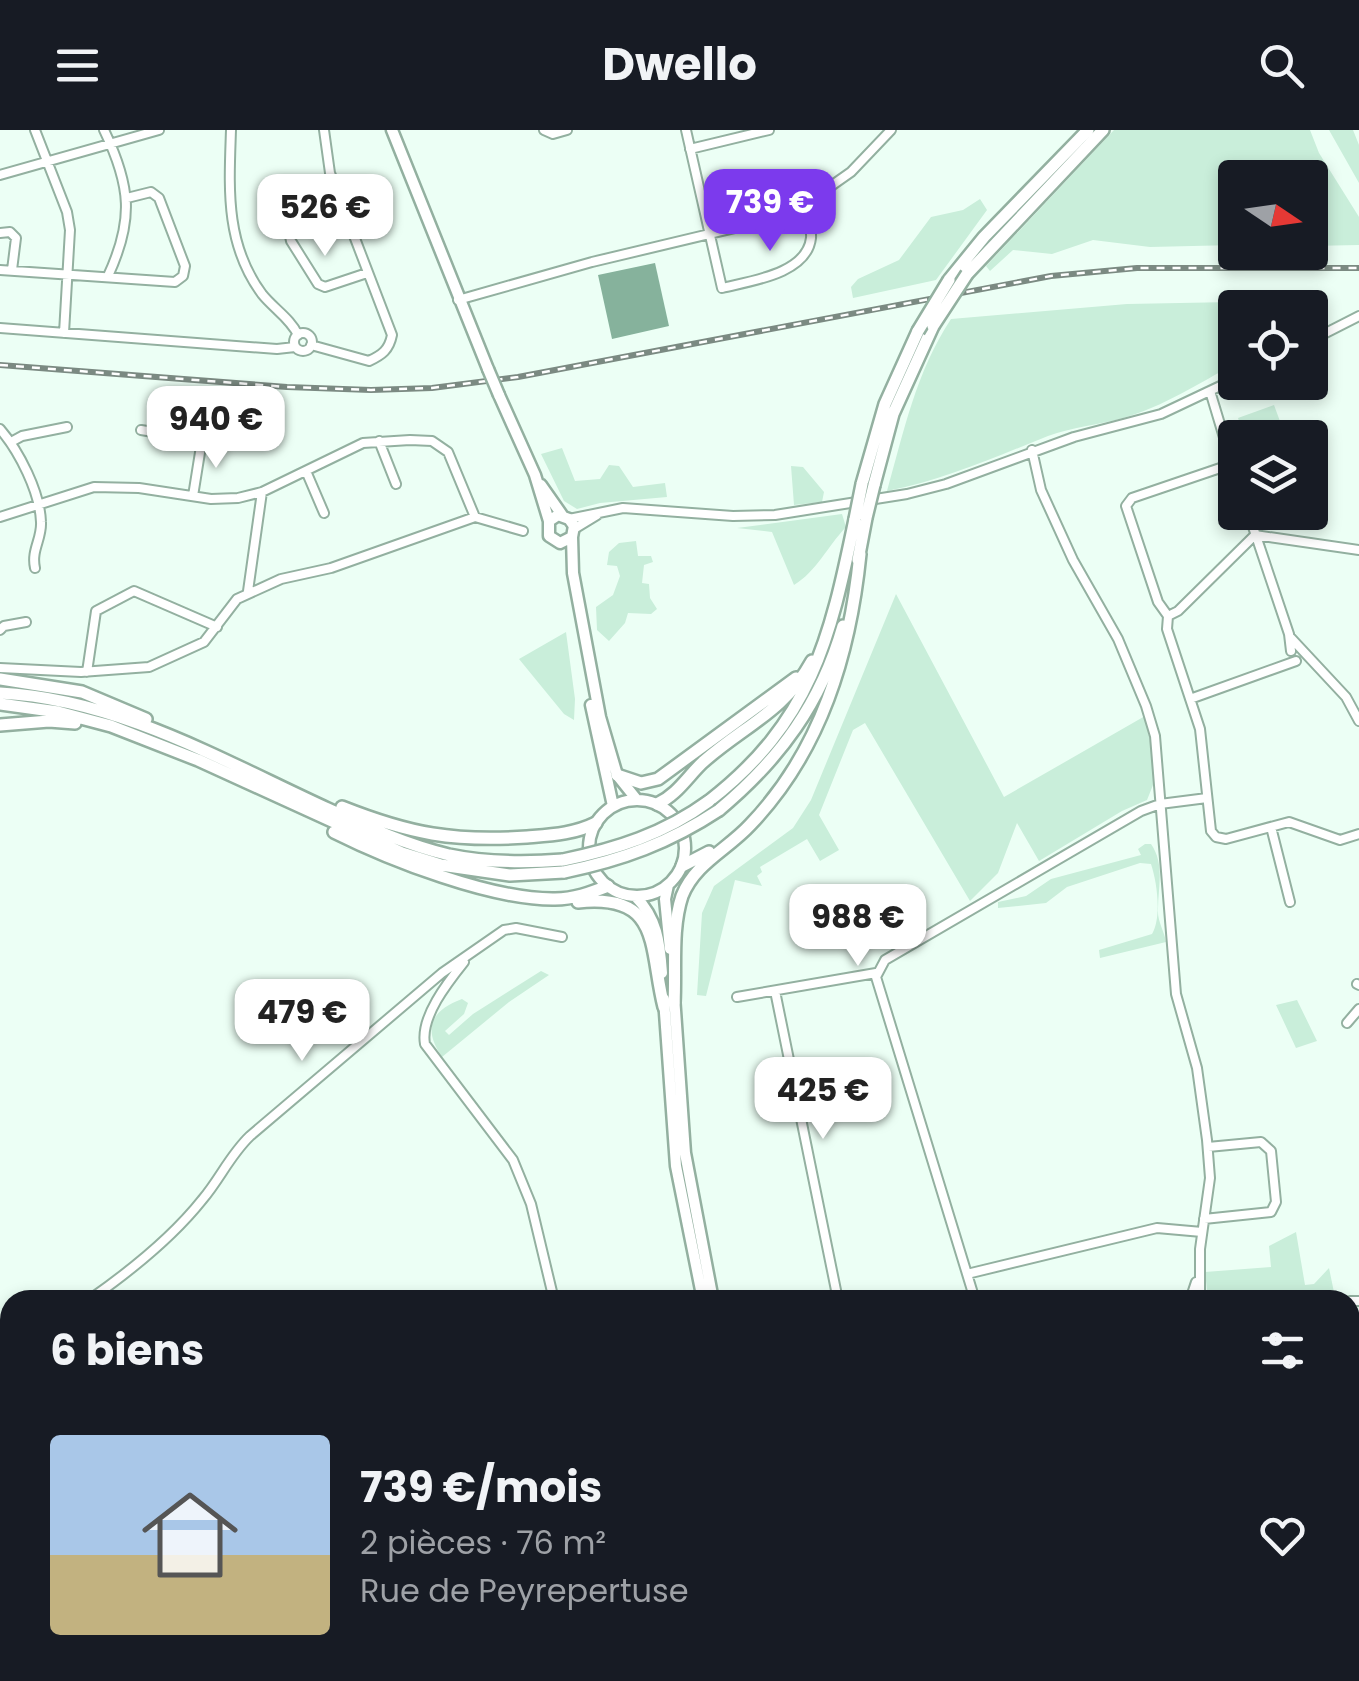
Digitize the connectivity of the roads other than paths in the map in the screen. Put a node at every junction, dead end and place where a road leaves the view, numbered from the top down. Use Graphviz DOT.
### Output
graph roads {
  1 [pos="35,130"];
  2 [pos="104,130"];
  3 [pos="159,130"];
  4 [pos="232,130"];
  5 [pos="324,130"];
  6 [pos="392,130"];
  7 [pos="544,130"];
  8 [pos="567,130"];
  9 [pos="686,130"];
  10 [pos="770,130"];
  11 [pos="1088,130"];
  12 [pos="1103,130"];
  13 [pos="885,132"];
  14 [pos="111,144"];
  15 [pos="690,150"];
  16 [pos="48,162"];
  17 [pos="0,175"];
  18 [pos="127,198"];
  19 [pos="804,206"];
  20 [pos="288,226"];
  21 [pos="0,233"];
  22 [pos="709,233"];
  23 [pos="0,270"];
  24 [pos="12,270"];
  25 [pos="367,273"];
  26 [pos="67,274"];
  27 [pos="108,276"];
  28 [pos="458,300"];
  29 [pos="1359,316"];
  30 [pos="0,328"];
  31 [pos="1328,332"];
  32 [pos="64,334"];
  33 [pos="298,334"];
  34 [pos="311,345"];
  35 [pos="295,347"];
  36 [pos="1218,388"];
  37 [pos="1210,392"];
  38 [pos="1195,399"];
  39 [pos="1213,410"];
  40 [pos="1218,424"];
  41 [pos="67,427"];
  42 [pos="0,429"];
  43 [pos="141,430"];
  44 [pos="202,440"];
  45 [pos="379,441"];
  46 [pos="11,442"];
  47 [pos="268,442"];
  48 [pos="1032,450"];
  49 [pos="1218,469"];
  50 [pos="306,471"];
  51 [pos="535,475"];
  52 [pos="396,484"];
  53 [pos="868,484"];
  54 [pos="262,492"];
  55 [pos="194,496"];
  56 [pos="37,506"];
  57 [pos="324,514"];
  58 [pos="0,516"];
  59 [pos="476,517"];
  60 [pos="861,518"];
  61 [pos="549,521"];
  62 [pos="569,525"];
  63 [pos="1254,530"];
  64 [pos="522,531"];
  65 [pos="1256,535"];
  66 [pos="558,542"];
  67 [pos="1359,550"];
  68 [pos="860,554"];
  69 [pos="35,568"];
  70 [pos="574,573"];
  71 [pos="248,592"];
  72 [pos="1168,616"];
  73 [pos="834,617"];
  74 [pos="26,622"];
  75 [pos="217,627"];
  76 [pos="0,630"];
  77 [pos="1299,655"];
  78 [pos="590,664"];
  79 [pos="810,664"];
  80 [pos="0,668"];
  81 [pos="87,672"];
  82 [pos="0,679"];
  83 [pos="0,693"];
  84 [pos="1190,699"];
  85 [pos="0,704"];
  86 [pos="1359,721"];
  87 [pos="0,725"];
  88 [pos="126,732"];
  89 [pos="239,766"];
  90 [pos="617,774"];
  91 [pos="288,790"];
  92 [pos="775,792"];
  93 [pos="1207,798"];
  94 [pos="637,800"];
  95 [pos="657,804"];
  96 [pos="1160,804"];
  97 [pos="293,805"];
  98 [pos="613,806"];
  99 [pos="714,806"];
  100 [pos="596,823"];
  101 [pos="1271,827"];
  102 [pos="1359,834"];
  103 [pos="563,866"];
  104 [pos="682,866"];
  105 [pos="668,885"];
  106 [pos="608,886"];
  107 [pos="635,896"];
  108 [pos="530,897"];
  109 [pos="1290,902"];
  110 [pos="562,936"];
  111 [pos="470,955"];
  112 [pos="876,973"];
  113 [pos="775,991"];
  114 [pos="737,997"];
  115 [pos="669,1005"];
  116 [pos="1359,1009"];
  117 [pos="1348,1024"];
  118 [pos="1208,1148"];
  119 [pos="1204,1218"];
  120 [pos="1202,1232"];
  121 [pos="1199,1273"];
  122 [pos="967,1274"];
  123 [pos="101,1290"];
  124 [pos="552,1290"];
  125 [pos="700,1290"];
  126 [pos="710,1290"];
  127 [pos="836,1290"];
  128 [pos="972,1290"];
  129 [pos="1193,1290"];
  130 [pos="1200,1290"];
  1 -- 16 [label="street"];
  2 -- 14 [label="street"];
  3 -- 14 [label="street"];
  4 -- 33 [label="street"];
  5 -- 25 [label="street"];
  6 -- 28 [label="main road"];
  7 -- 8 [label="street"];
  9 -- 15 [label="street"];
  10 -- 15 [label="street"];
  11 -- 53 [label="highway, bridge"];
  12 -- 53 [label="highway, bridge"];
  13 -- 19 [label="street"];
  14 -- 16 [label="street"];
  14 -- 18 [label="street"];
  15 -- 22 [label="street"];
  16 -- 17 [label="street"];
  16 -- 26 [label="street"];
  18 -- 27 [label="street"];
  18 -- 27 [label="street"];
  19 -- 22 [label="street"];
  19 -- 22 [label="street"];
  20 -- 25 [label="street"];
  21 -- 24 [label="street"];
  22 -- 28 [label="street"];
  23 -- 24 [label="street"];
  24 -- 26 [label="street"];
  25 -- 34 [label="street"];
  26 -- 27 [label="street"];
  26 -- 32 [label="street"];
  28 -- 51 [label="main road, bridge"];
  29 -- 31 [label="street"];
  30 -- 32 [label="street"];
  32 -- 35 [label="street"];
  33 -- 34 [label="street"];
  33 -- 35 [label="street"];
  34 -- 35 [label="street"];
  36 -- 37 [label="street"];
  37 -- 38 [label="street"];
  37 -- 39 [label="street"];
  38 -- 39 [label="street"];
  38 -- 48 [label="street"];
  39 -- 40 [label="street"];
  41 -- 46 [label="street"];
  42 -- 46 [label="street"];
  43 -- 44 [label="street"];
  44 -- 47 [label="street"];
  44 -- 55 [label="street"];
  45 -- 50 [label="street"];
  45 -- 52 [label="street"];
  45 -- 59 [label="street"];
  46 -- 56 [label="street"];
  48 -- 62 [label="street"];
  48 -- 96 [label="street"];
  49 -- 72 [label="street"];
  50 -- 54 [label="street"];
  50 -- 57 [label="street"];
  51 -- 61 [label="main road"];
  51 -- 62 [label="main road"];
  53 -- 60 [label="highway, bridge"];
  54 -- 55 [label="street"];
  54 -- 71 [label="street"];
  55 -- 56 [label="street"];
  56 -- 58 [label="street"];
  56 -- 69 [label="street"];
  59 -- 64 [label="street"];
  59 -- 71 [label="street"];
  60 -- 68 [label="highway"];
  60 -- 73 [label="highway"];
  61 -- 62 [label="main road"];
  61 -- 66 [label="main road"];
  62 -- 66 [label="main road"];
  62 -- 70 [label="main road"];
  63 -- 65 [label="street"];
  65 -- 67 [label="street"];
  65 -- 72 [label="street"];
  65 -- 77 [label="street"];
  66 -- 70 [label="main road"];
  68 -- 92 [label="highway"];
  68 -- 99 [label="highway"];
  70 -- 78 [label="main road"];
  71 -- 75 [label="street"];
  72 -- 84 [label="street"];
  73 -- 79 [label="highway"];
  73 -- 99 [label="highway"];
  74 -- 76 [label="street"];
  75 -- 81 [label="street"];
  75 -- 81 [label="street"];
  77 -- 84 [label="street"];
  77 -- 86 [label="street"];
  78 -- 90 [label="main road"];
  78 -- 98 [label="main road"];
  79 -- 90 [label="highway"];
  79 -- 95 [label="highway"];
  80 -- 81 [label="street"];
  82 -- 89 [label="highway"];
  83 -- 89 [label="highway"];
  84 -- 93 [label="street"];
  85 -- 88 [label="highway"];
  87 -- 88 [label="highway"];
  88 -- 97 [label="highway"];
  89 -- 91 [label="highway"];
  90 -- 94 [label="main road"];
  91 -- 100 [label="highway"];
  91 -- 103 [label="highway"];
  92 -- 104 [label="highway"];
  92 -- 115 [label="highway"];
  93 -- 96 [label="street"];
  93 -- 101 [label="street"];
  94 -- 95 [label="main road"];
  94 -- 98 [label="main road"];
  95 -- 104 [label="main road"];
  96 -- 112 [label="street"];
  96 -- 118 [label="street"];
  97 -- 103 [label="highway"];
  97 -- 108 [label="highway"];
  98 -- 100 [label="main road"];
  99 -- 103 [label="highway, bridge"];
  100 -- 106 [label="main road"];
  101 -- 102 [label="street"];
  101 -- 109 [label="street"];
  104 -- 105 [label="main road"];
  105 -- 107 [label="main road"];
  105 -- 115 [label="main road"];
  106 -- 107 [label="main road"];
  106 -- 108 [label="highway"];
  107 -- 115 [label="main road"];
  108 -- 115 [label="highway"];
  110 -- 111 [label="street"];
  111 -- 123 [label="street"];
  111 -- 124 [label="street"];
  112 -- 113 [label="street"];
  112 -- 122 [label="street"];
  113 -- 114 [label="street"];
  113 -- 127 [label="street"];
  115 -- 125 [label="main road"];
  115 -- 126 [label="main road"];
  116 -- 117 [label="street"];
  118 -- 119 [label="street"];
  118 -- 119 [label="street"];
  119 -- 120 [label="street"];
  120 -- 121 [label="street"];
  120 -- 122 [label="street"];
  121 -- 129 [label="street"];
  121 -- 130 [label="street"];
  122 -- 128 [label="street"];
}
